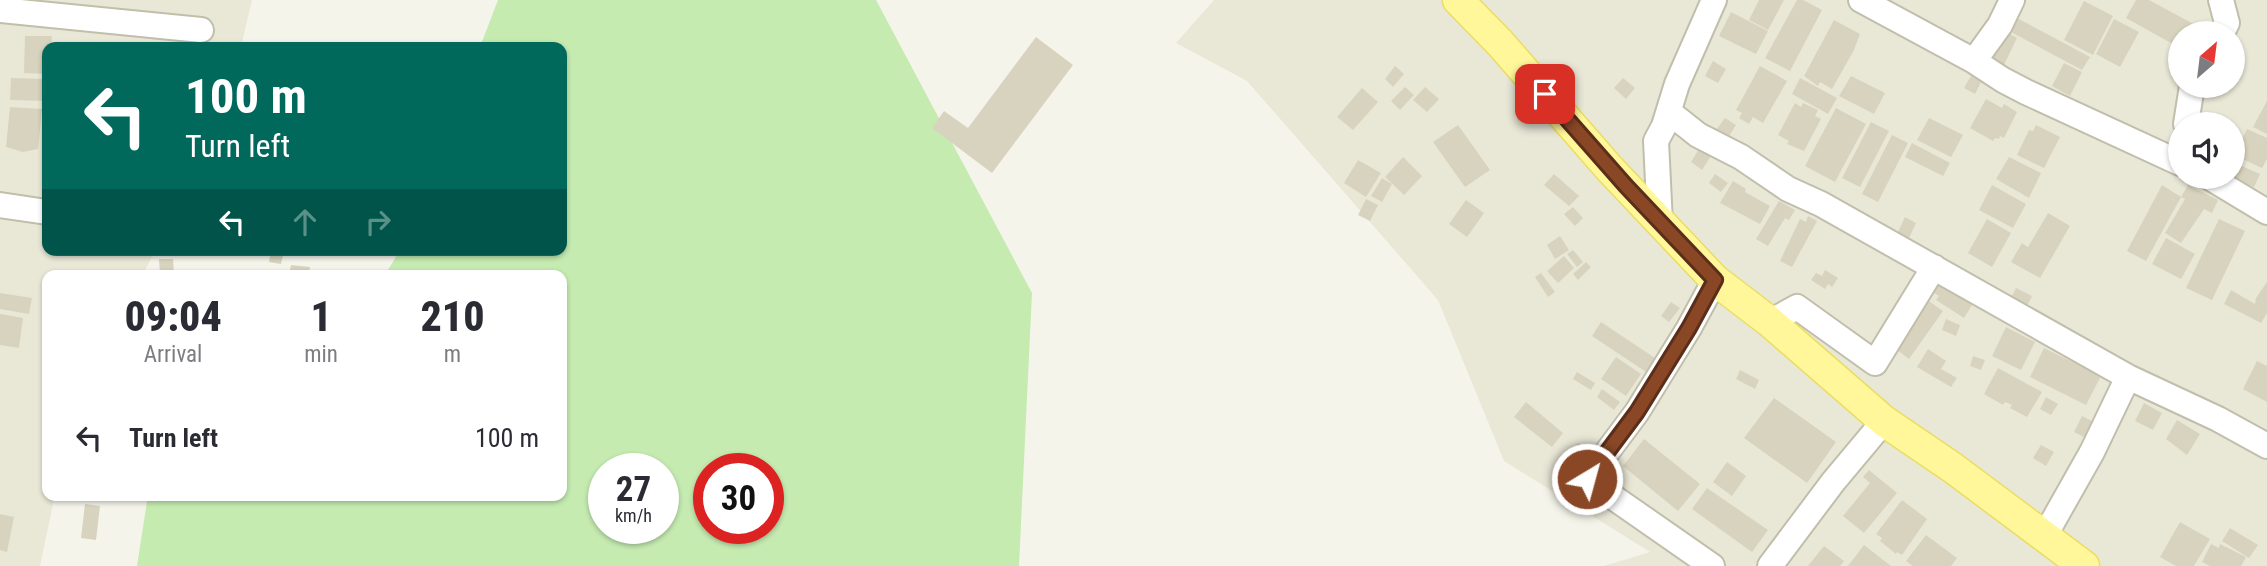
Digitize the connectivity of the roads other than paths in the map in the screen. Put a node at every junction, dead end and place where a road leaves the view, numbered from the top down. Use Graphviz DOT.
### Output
graph roads {
  1 [pos="1458,0"];
  2 [pos="1714,0"];
  3 [pos="1861,0"];
  4 [pos="2012,0"];
  5 [pos="2221,0"];
  6 [pos="0,10"];
  7 [pos="2226,21"];
  8 [pos="201,30"];
  9 [pos="1974,61"];
  10 [pos="1671,124"];
  11 [pos="2168,157"];
  12 [pos="2229,189"];
  13 [pos="0,205"];
  14 [pos="42,211"];
  15 [pos="2267,212"];
  16 [pos="1660,223"];
  17 [pos="1934,267"];
  18 [pos="1715,280"];
  19 [pos="1770,322"];
  20 [pos="2128,377"];
  21 [pos="1884,421"];
  22 [pos="2267,446"];
  23 [pos="2044,537"];
  24 [pos="1712,566"];
  25 [pos="1770,566"];
  26 [pos="2084,566"];
  1 -- 16 [label="main road"];
  2 -- 10 [label="street"];
  3 -- 9 [label="street"];
  4 -- 9 [label="street"];
  5 -- 7 [label="street"];
  6 -- 8 [label="street"];
  9 -- 11 [label="street"];
  10 -- 16 [label="street"];
  10 -- 17 [label="street"];
  12 -- 15 [label="street"];
  13 -- 14 [label="street"];
  16 -- 18 [label="main road"];
  17 -- 19 [label="street"];
  17 -- 20 [label="street"];
  18 -- 19 [label="main road"];
  18 -- 24 [label="street"];
  19 -- 21 [label="main road"];
  20 -- 22 [label="street"];
  20 -- 23 [label="street"];
  21 -- 23 [label="main road"];
  21 -- 25 [label="street"];
  23 -- 26 [label="main road"];
}
